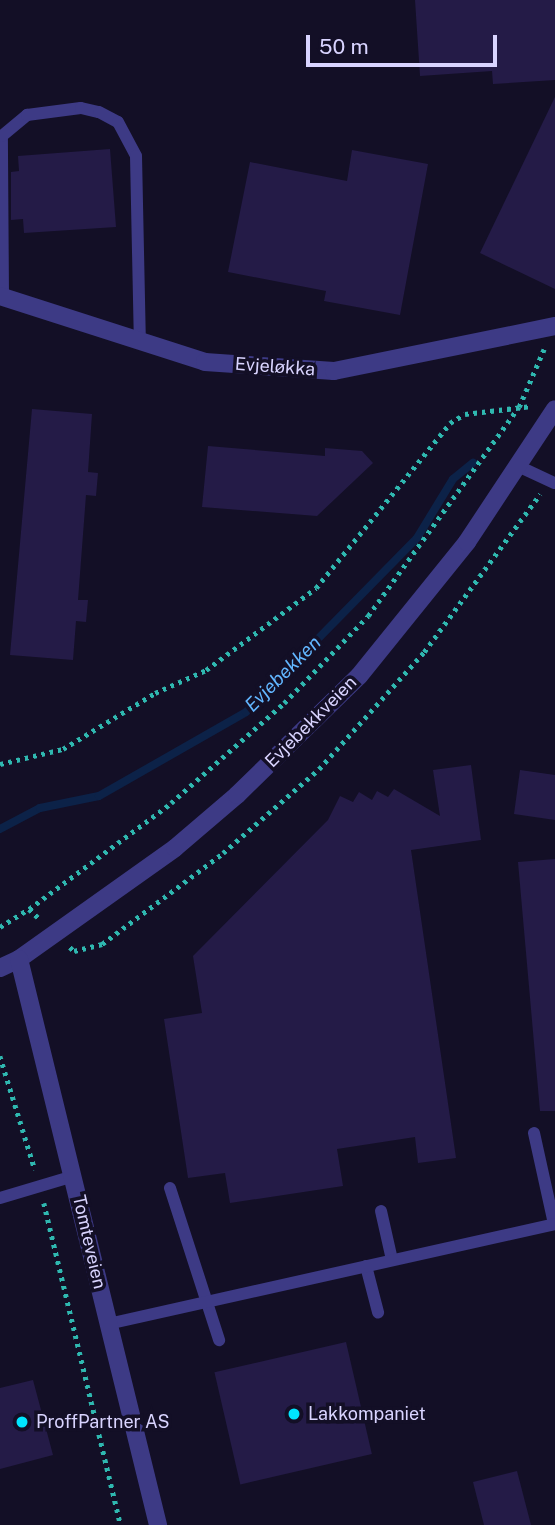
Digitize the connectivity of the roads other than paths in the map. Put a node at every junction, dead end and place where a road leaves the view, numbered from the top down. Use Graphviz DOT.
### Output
graph roads {
  1 [pos="1,297"];
  2 [pos="554,326"];
  3 [pos="139,340"];
  4 [pos="549,408"];
  5 [pos="520,467"];
  6 [pos="555,483"];
  7 [pos="19,959"];
  8 [pos="0,968"];
  9 [pos="534,1133"];
  10 [pos="74,1176"];
  11 [pos="170,1188"];
  12 [pos="0,1198"];
  13 [pos="381,1211"];
  14 [pos="554,1224"];
  15 [pos="392,1260"];
  16 [pos="366,1266"];
  17 [pos="208,1301"];
  18 [pos="378,1312"];
  19 [pos="108,1324"];
  20 [pos="219,1340"];
  21 [pos="158,1525"];
  1 -- 3 [label="street, Evjeløkka"];
  1 -- 3 [label="lane"];
  2 -- 3 [label="street, Evjeløkka"];
  4 -- 5 [label="street, Evjebekkveien"];
  5 -- 6 [label="lane"];
  5 -- 7 [label="street, Evjebekkveien"];
  7 -- 8 [label="street, Evjebekkveien"];
  7 -- 10 [label="street, Tomteveien"];
  9 -- 14 [label="lane"];
  10 -- 12 [label="lane"];
  10 -- 19 [label="street, Tomteveien"];
  11 -- 17 [label="lane"];
  13 -- 15 [label="lane"];
  14 -- 15 [label="lane"];
  15 -- 16 [label="lane"];
  16 -- 17 [label="lane"];
  16 -- 18 [label="lane"];
  17 -- 19 [label="lane"];
  17 -- 20 [label="lane"];
  19 -- 21 [label="street, Tomteveien"];
}
